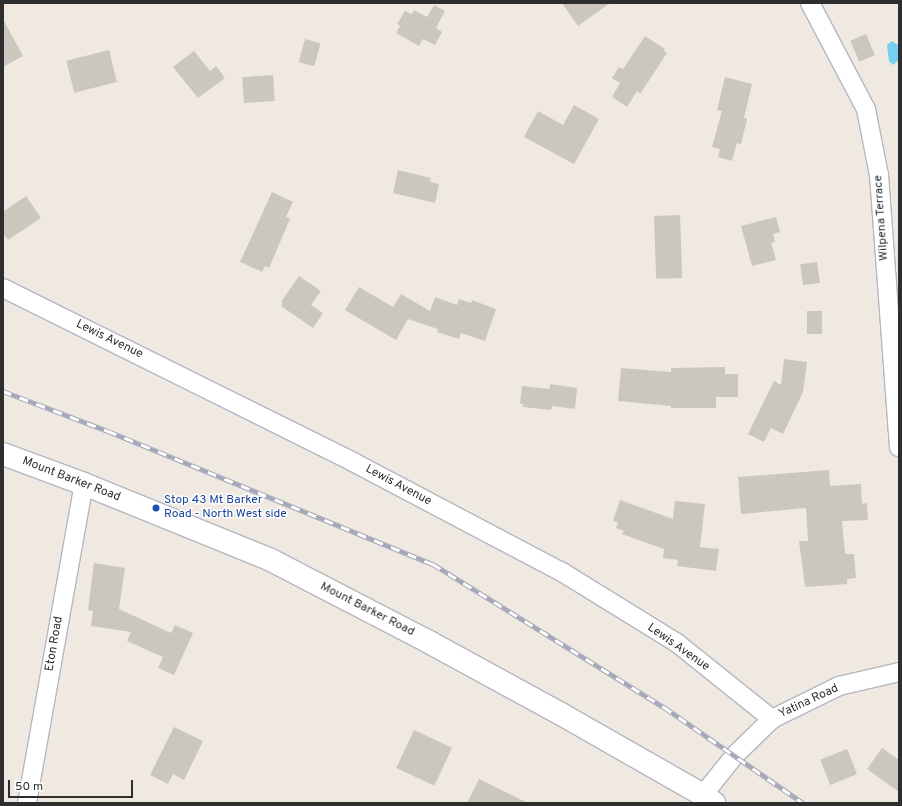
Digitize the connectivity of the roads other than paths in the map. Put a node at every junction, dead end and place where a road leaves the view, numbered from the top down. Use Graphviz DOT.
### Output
graph roads {
  1 [pos="810,3"];
  2 [pos="3,288"];
  3 [pos="899,447"];
  4 [pos="3,454"];
  5 [pos="84,484"];
  6 [pos="899,672"];
  7 [pos="772,719"];
  8 [pos="708,799"];
  9 [pos="27,803"];
  1 -- 3 [label="street, Wilpena Terrace"];
  2 -- 7 [label="street, Lewis Avenue"];
  4 -- 5 [label="main road, Mount Barker Road"];
  5 -- 8 [label="main road, Mount Barker Road"];
  5 -- 9 [label="street, Eton Road"];
  6 -- 7 [label="street, Yatina Road"];
  7 -- 8 [label="street, Yatina Road"];
}
